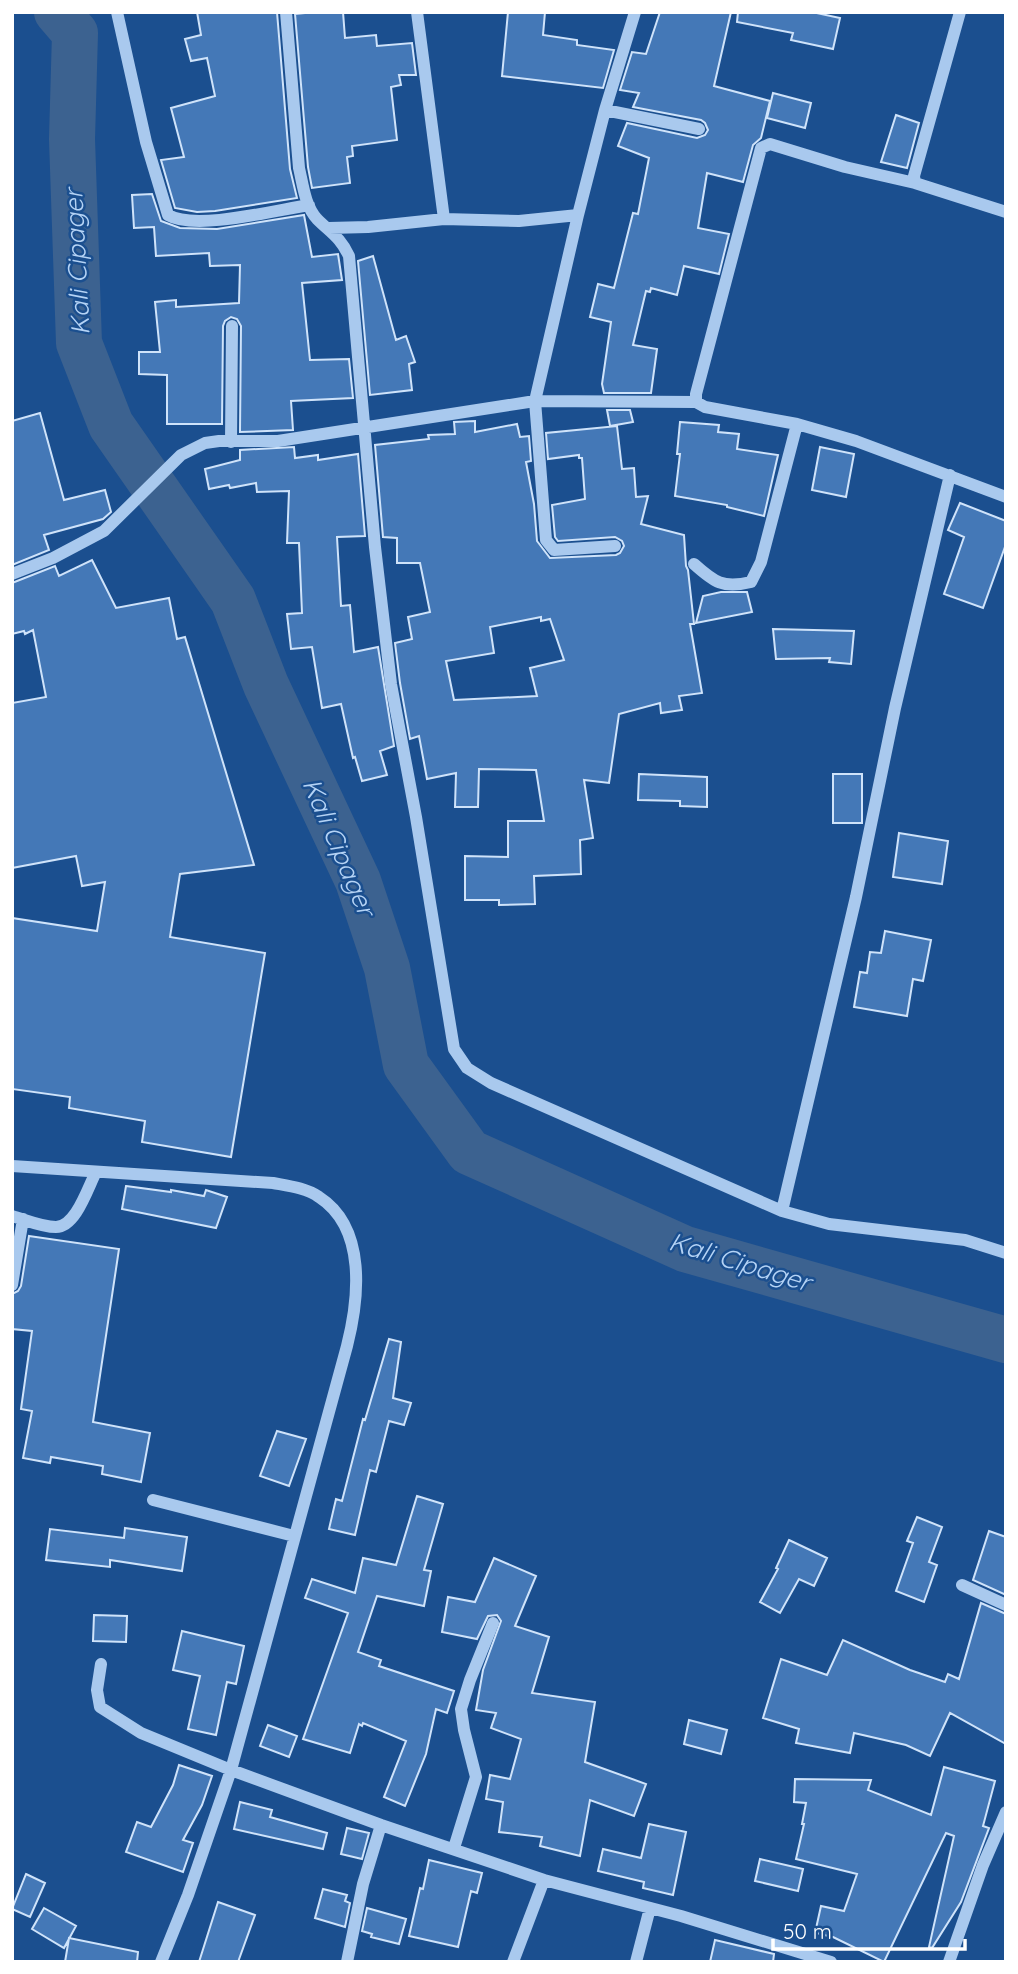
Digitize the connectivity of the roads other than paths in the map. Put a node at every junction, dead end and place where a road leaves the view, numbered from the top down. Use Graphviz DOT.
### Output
graph roads {
  1 [pos="117,12"];
  2 [pos="286,12"];
  3 [pos="417,12"];
  4 [pos="635,12"];
  5 [pos="960,12"];
  6 [pos="606,110"];
  7 [pos="699,130"];
  8 [pos="915,183"];
  9 [pos="309,205"];
  10 [pos="1006,212"];
  11 [pos="578,215"];
  12 [pos="444,219"];
  13 [pos="329,228"];
  14 [pos="232,326"];
  15 [pos="536,401"];
  16 [pos="696,402"];
  17 [pos="797,424"];
  18 [pos="365,427"];
  19 [pos="231,442"];
  20 [pos="950,475"];
  21 [pos="1006,497"];
  22 [pos="615,546"];
  23 [pos="694,564"];
  24 [pos="12,573"];
  25 [pos="12,1166"];
  26 [pos="96,1172"];
  27 [pos="782,1211"];
  28 [pos="18,1218"];
  29 [pos="1006,1253"];
  30 [pos="12,1285"];
  31 [pos="153,1500"];
  32 [pos="294,1536"];
  33 [pos="962,1585"];
  34 [pos="1006,1605"];
  35 [pos="493,1623"];
  36 [pos="101,1664"];
  37 [pos="231,1770"];
  38 [pos="1006,1812"];
  39 [pos="381,1825"];
  40 [pos="454,1848"];
  41 [pos="544,1880"];
  42 [pos="650,1908"];
  43 [pos="161,1962"];
  44 [pos="346,1962"];
  45 [pos="513,1962"];
  46 [pos="636,1962"];
  47 [pos="831,1962"];
  48 [pos="949,1962"];
  1 -- 9 [label="street"];
  2 -- 9 [label="street"];
  3 -- 12 [label="street"];
  4 -- 6 [label="street"];
  5 -- 8 [label="street"];
  6 -- 7 [label="street"];
  6 -- 11 [label="street"];
  8 -- 10 [label="street"];
  8 -- 16 [label="street"];
  9 -- 13 [label="street"];
  11 -- 12 [label="street"];
  11 -- 15 [label="street"];
  12 -- 13 [label="street"];
  13 -- 18 [label="street"];
  14 -- 19 [label="street"];
  15 -- 16 [label="street"];
  15 -- 18 [label="street"];
  15 -- 22 [label="street"];
  16 -- 17 [label="street"];
  17 -- 20 [label="street"];
  17 -- 23 [label="street"];
  18 -- 19 [label="street"];
  18 -- 27 [label="street"];
  19 -- 24 [label="street"];
  20 -- 21 [label="street"];
  20 -- 27 [label="street"];
  25 -- 26 [label="street"];
  26 -- 28 [label="street"];
  26 -- 32 [label="street"];
  27 -- 29 [label="street"];
  28 -- 30 [label="street"];
  31 -- 32 [label="street"];
  32 -- 37 [label="street"];
  33 -- 34 [label="street"];
  35 -- 40 [label="street"];
  36 -- 37 [label="street"];
  37 -- 39 [label="street"];
  37 -- 43 [label="street"];
  38 -- 48 [label="street"];
  39 -- 40 [label="street"];
  39 -- 44 [label="street"];
  40 -- 41 [label="street"];
  41 -- 42 [label="street"];
  41 -- 45 [label="street"];
  42 -- 46 [label="street"];
  42 -- 47 [label="street"];
}
